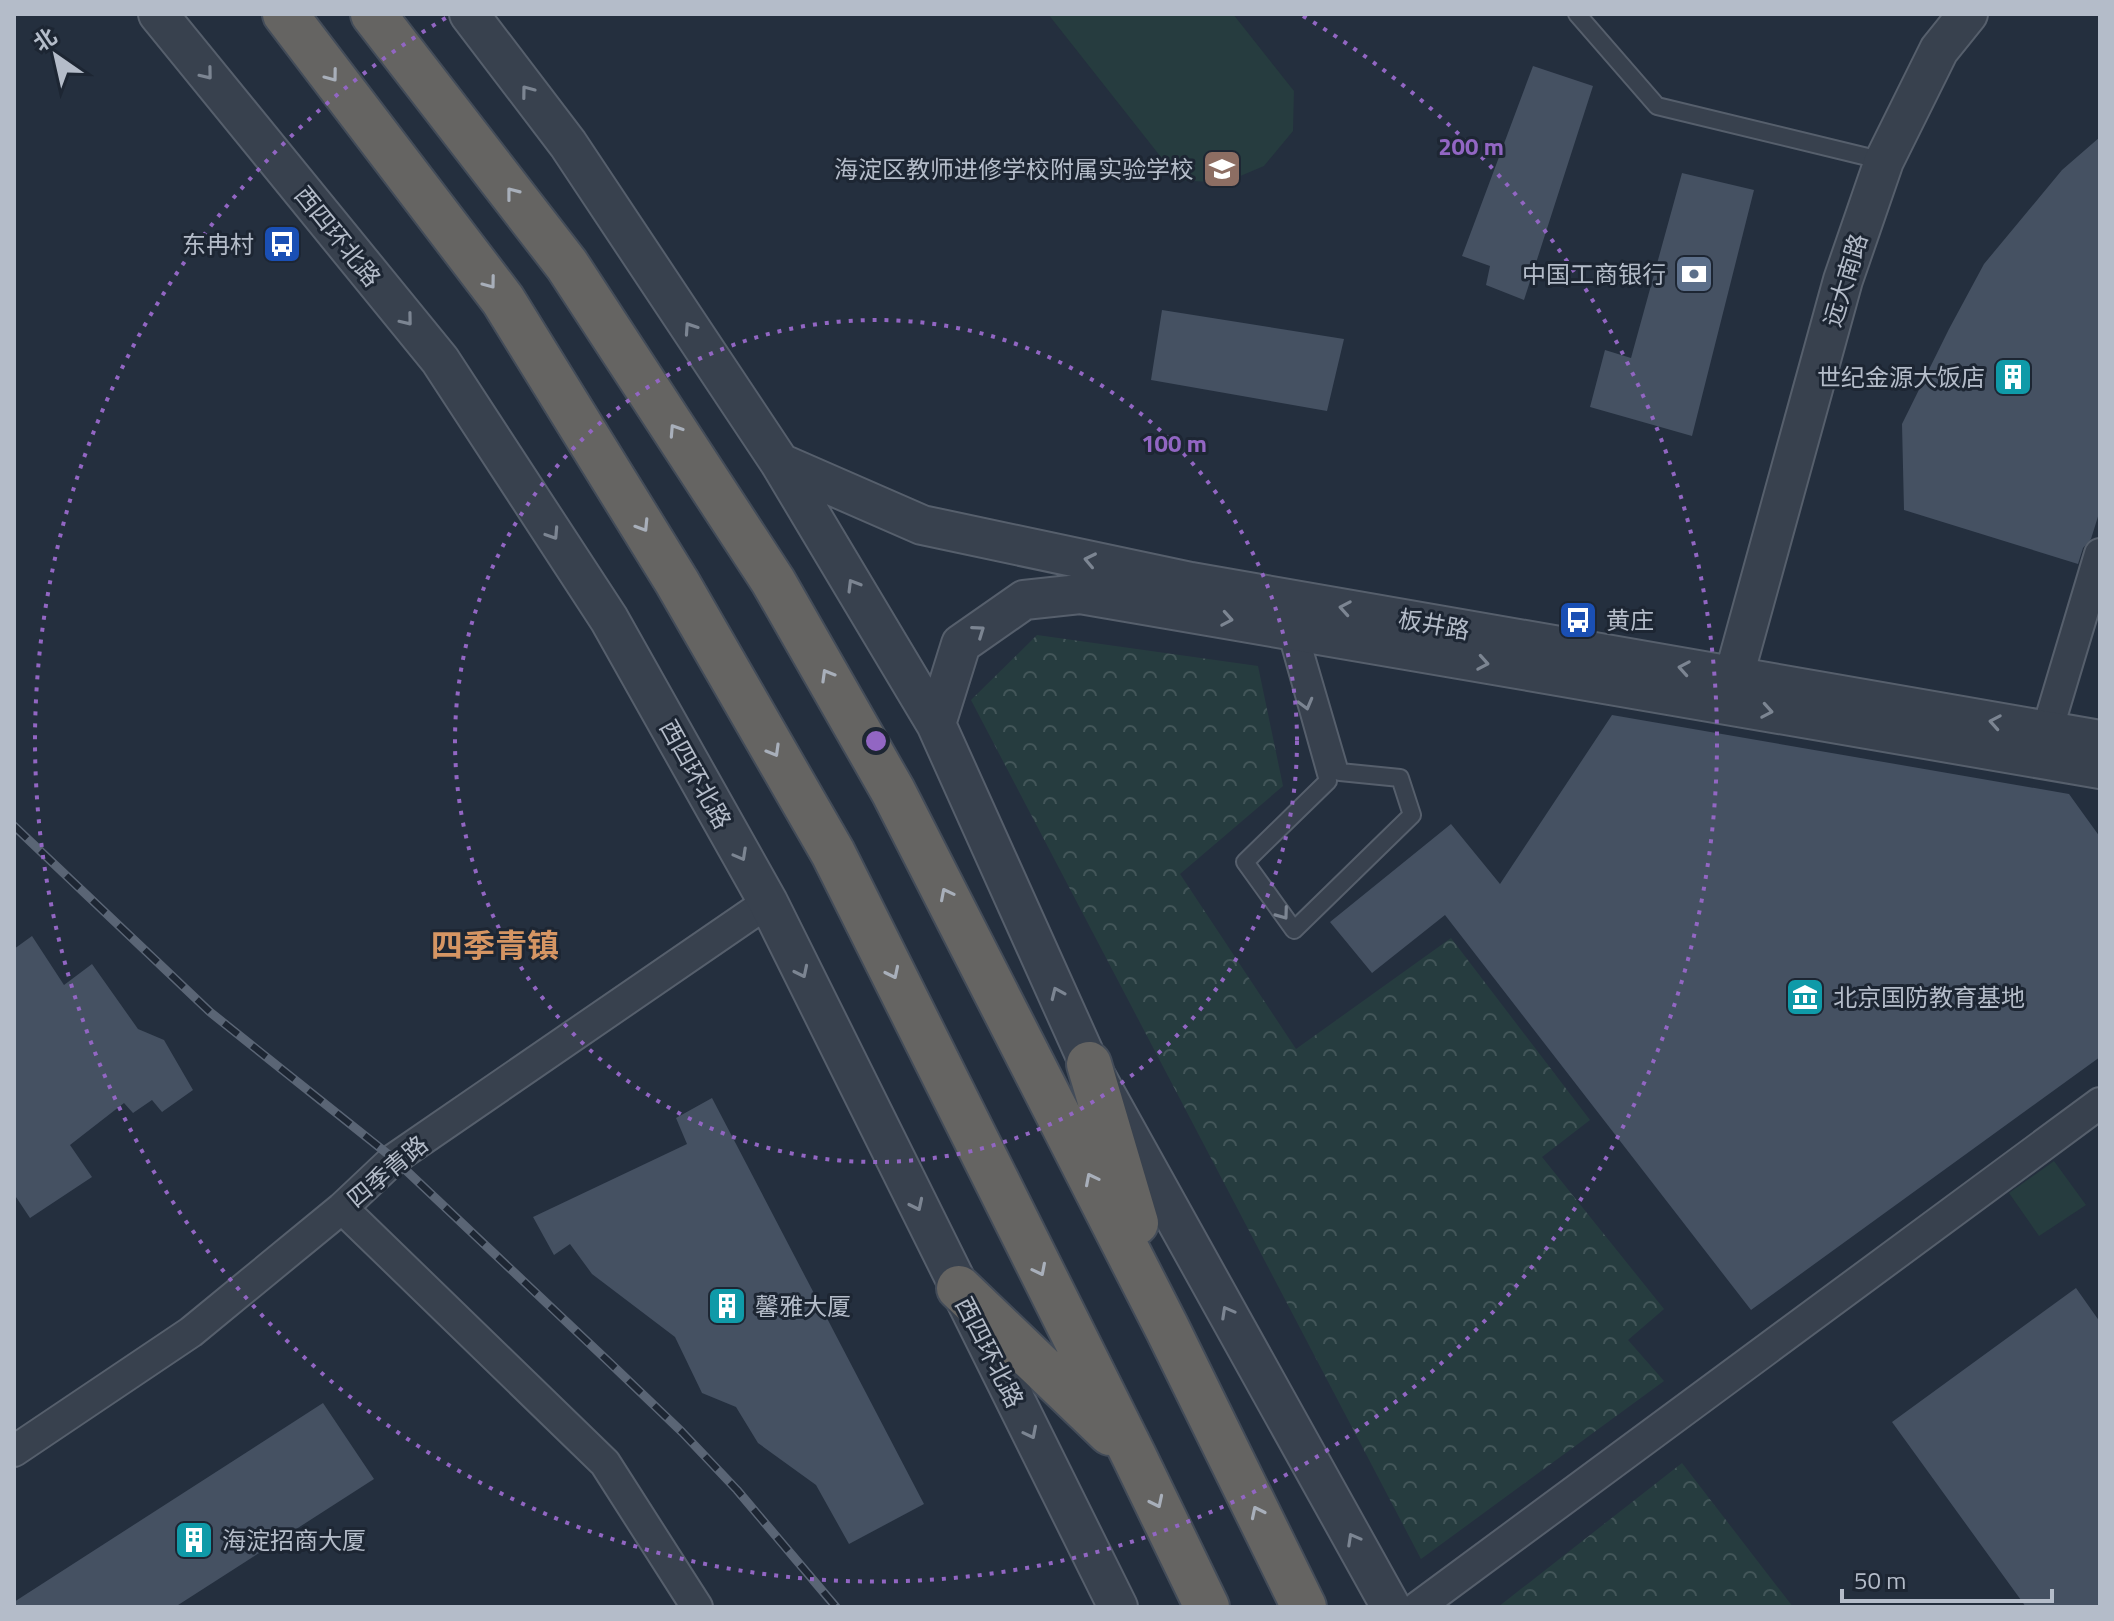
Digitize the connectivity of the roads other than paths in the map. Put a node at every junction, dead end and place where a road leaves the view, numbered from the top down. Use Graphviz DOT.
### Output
graph roads {
  1 [pos="158,14"];
  2 [pos="285,14"];
  3 [pos="373,14"];
  4 [pos="469,14"];
  5 [pos="1577,14"];
  6 [pos="1968,14"];
  7 [pos="1884,161"];
  8 [pos="780,463"];
  9 [pos="2100,554"];
  10 [pos="1292,630"];
  11 [pos="1730,691"];
  12 [pos="936,724"];
  13 [pos="2087,752"];
  14 [pos="768,902"];
  15 [pos="1089,1064"];
  16 [pos="2100,1103"];
  17 [pos="342,1208"];
  18 [pos="959,1288"];
  19 [pos="1167,1328"];
  20 [pos="14,1451"];
  21 [pos="1134,1456"];
  22 [pos="697,1607"];
  23 [pos="1118,1607"];
  24 [pos="1207,1607"];
  25 [pos="1304,1607"];
  26 [pos="1391,1607"];
  27 [pos="1418,1607"];
  1 -- 14 [label="street, 西四环北路, one-way"];
  2 -- 21 [label="highway, one-way"];
  19 -- 3 [label="highway, one-way"];
  8 -- 4 [label="street, one-way"];
  5 -- 7 [label="lane"];
  6 -- 7 [label="street, 远大南路"];
  7 -- 11 [label="street, 远大南路"];
  11 -- 8 [label="street, 板井路, one-way"];
  12 -- 8 [label="street, one-way"];
  9 -- 13 [label="street"];
  10 -- 10 [label="lane, one-way"];
  10 -- 11 [label="street, one-way"];
  12 -- 10 [label="street, one-way"];
  11 -- 13 [label="street, one-way"];
  13 -- 11 [label="street, 板井路, one-way"];
  15 -- 12 [label="street, one-way"];
  14 -- 17 [label="street, 四季青路"];
  14 -- 18 [label="street, 西四环北路, one-way"];
  15 -- 19 [label="highway"];
  26 -- 15 [label="street, one-way"];
  16 -- 27 [label="street"];
  17 -- 20 [label="street, 四季青路"];
  17 -- 22 [label="street"];
  18 -- 21 [label="highway"];
  18 -- 23 [label="street, 西四环北路, one-way"];
  25 -- 19 [label="highway, one-way"];
  21 -- 24 [label="highway, one-way"];
}
